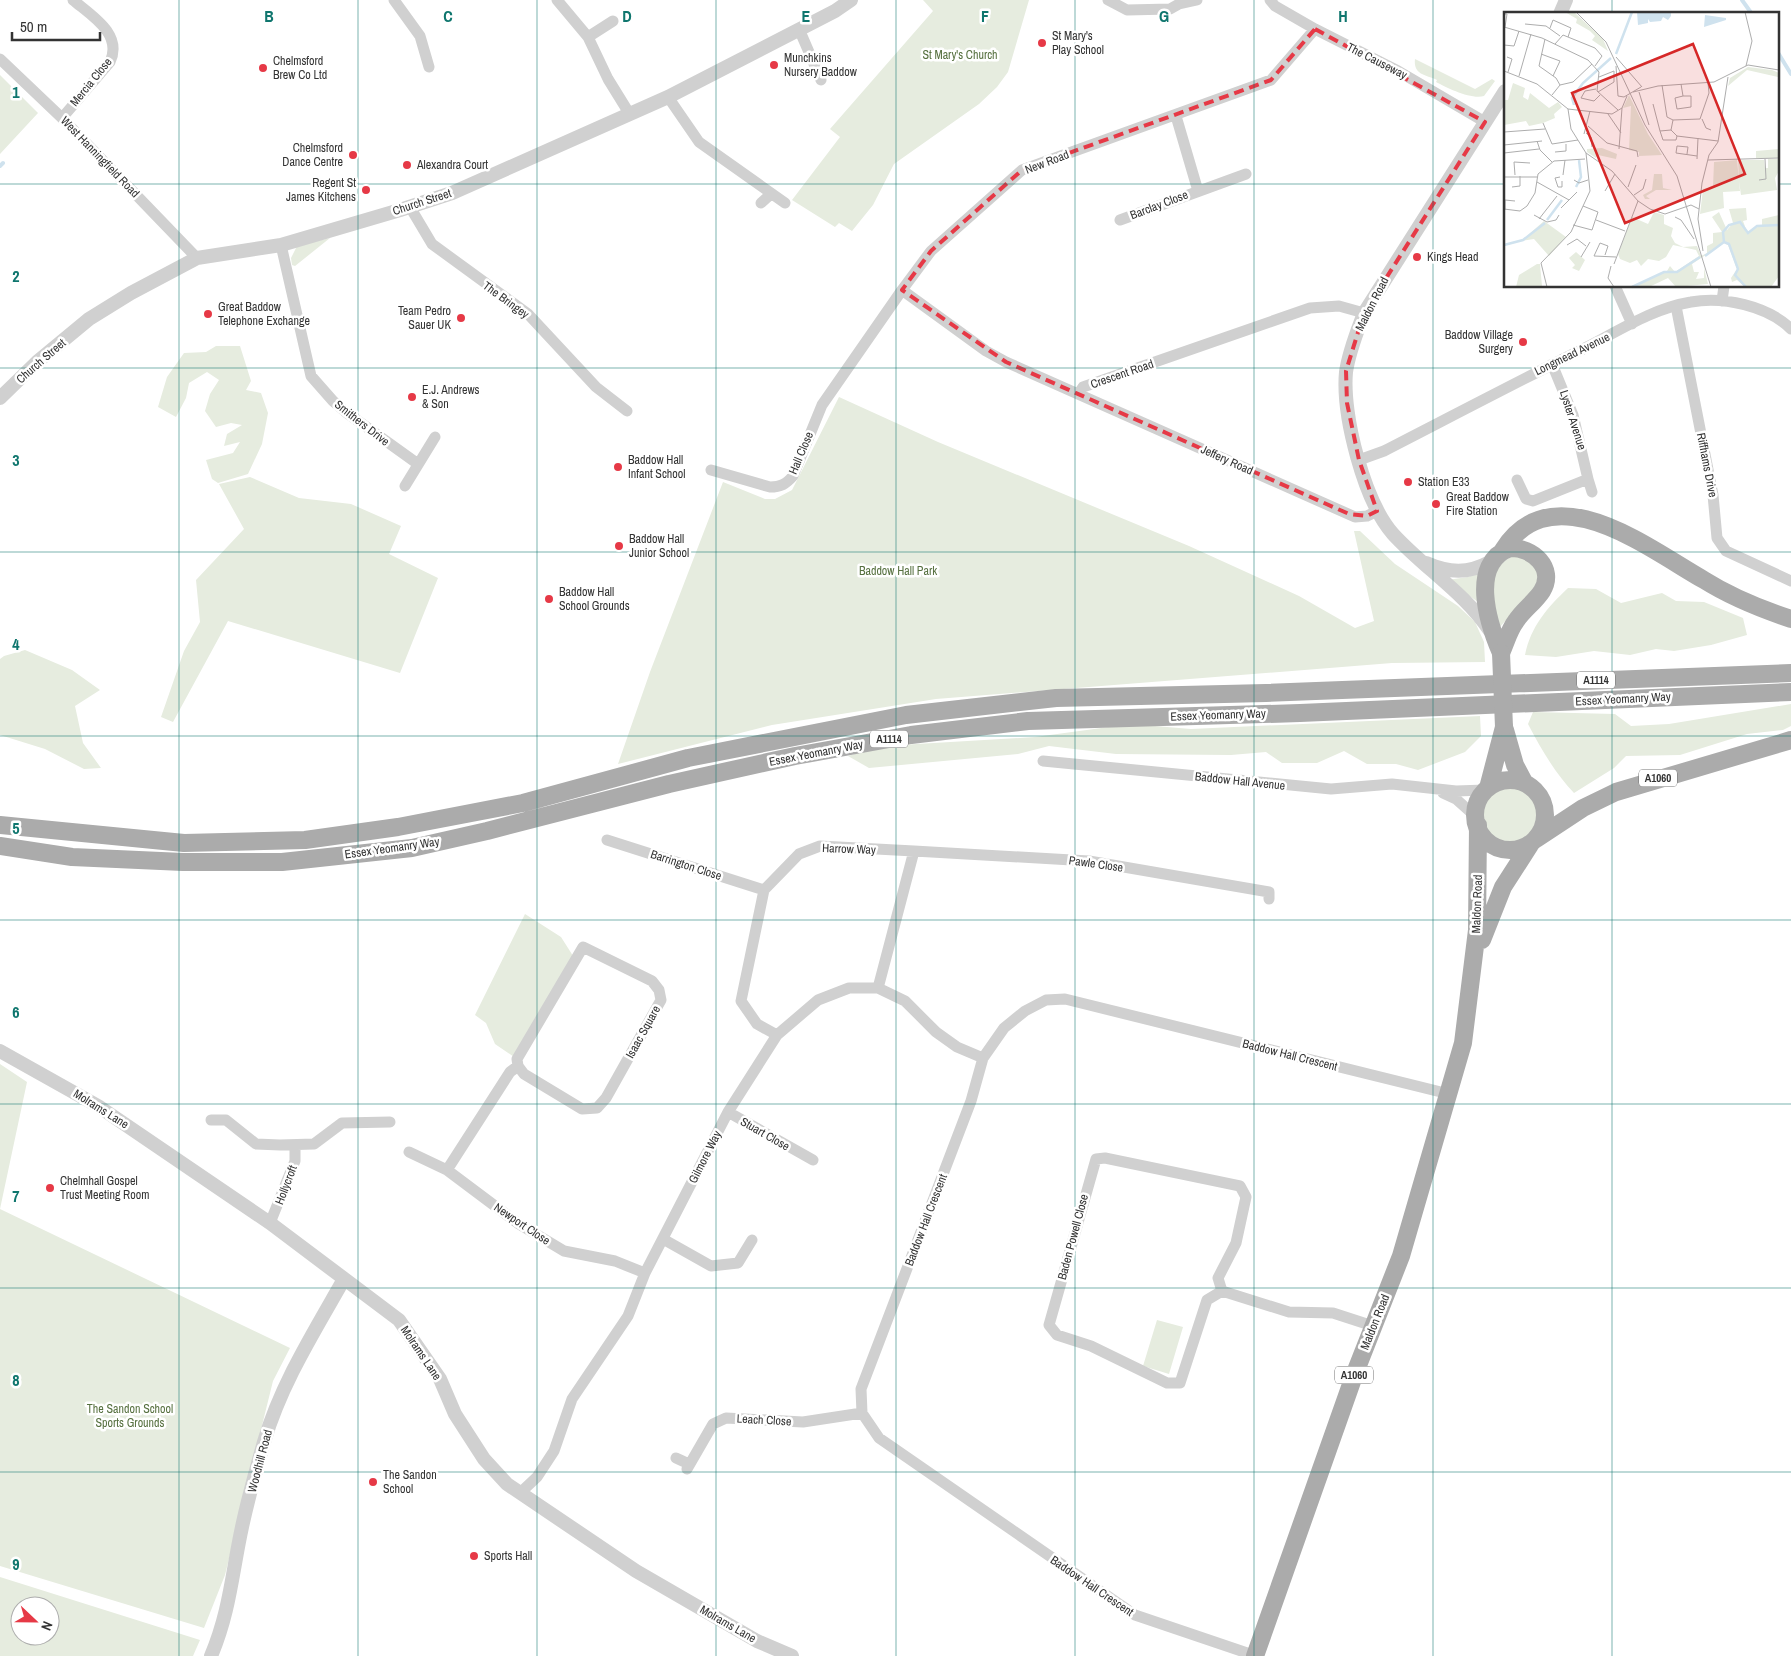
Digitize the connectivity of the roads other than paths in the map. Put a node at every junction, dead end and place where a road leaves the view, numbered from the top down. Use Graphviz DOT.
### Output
graph roads {
  1 [pos="73,0"];
  2 [pos="394,0"];
  3 [pos="557,0"];
  4 [pos="851,0"];
  5 [pos="1108,0"];
  6 [pos="1197,0"];
  7 [pos="1270,0"];
  8 [pos="1566,0"];
  9 [pos="1561,12"];
  10 [pos="613,22"];
  11 [pos="799,29"];
  12 [pos="1315,29"];
  13 [pos="588,37"];
  14 [pos="0,59"];
  15 [pos="429,67"];
  16 [pos="821,80"];
  17 [pos="1504,93"];
  18 [pos="668,96"];
  19 [pos="629,113"];
  20 [pos="1176,116"];
  21 [pos="62,118"];
  22 [pos="1485,122"];
  23 [pos="1246,174"];
  24 [pos="1198,191"];
  25 [pos="771,194"];
  26 [pos="761,203"];
  27 [pos="785,203"];
  28 [pos="410,207"];
  29 [pos="1120,220"];
  30 [pos="281,245"];
  31 [pos="197,258"];
  32 [pos="1616,288"];
  33 [pos="1724,288"];
  34 [pos="902,290"];
  35 [pos="1722,301"];
  36 [pos="1676,306"];
  37 [pos="1364,313"];
  38 [pos="1632,324"];
  39 [pos="1791,329"];
  40 [pos="1552,364"];
  41 [pos="1079,393"];
  42 [pos="0,398"];
  43 [pos="822,405"];
  44 [pos="627,411"];
  45 [pos="435,437"];
  46 [pos="1359,460"];
  47 [pos="418,464"];
  48 [pos="711,470"];
  49 [pos="1588,479"];
  50 [pos="1517,480"];
  51 [pos="405,486"];
  52 [pos="1592,492"];
  53 [pos="1376,511"];
  54 [pos="1497,556"];
  55 [pos="1419,560"];
  56 [pos="1791,581"];
  57 [pos="1791,619"];
  58 [pos="1498,646"];
  59 [pos="1791,673"];
  60 [pos="1791,692"];
  61 [pos="1504,727"];
  62 [pos="1791,740"];
  63 [pos="1043,761"];
  64 [pos="1524,782"];
  65 [pos="1487,789"];
  66 [pos="1437,790"];
  67 [pos="1476,821"];
  68 [pos="0,825"];
  69 [pos="607,840"];
  70 [pos="1533,842"];
  71 [pos="0,846"];
  72 [pos="914,851"];
  73 [pos="764,890"];
  74 [pos="1269,900"];
  75 [pos="1472,982"];
  76 [pos="878,988"];
  77 [pos="777,1035"];
  78 [pos="0,1051"];
  79 [pos="983,1058"];
  80 [pos="518,1066"];
  81 [pos="1449,1094"];
  82 [pos="728,1112"];
  83 [pos="211,1120"];
  84 [pos="390,1122"];
  85 [pos="295,1145"];
  86 [pos="409,1152"];
  87 [pos="808,1153"];
  88 [pos="447,1170"];
  89 [pos="270,1223"];
  90 [pos="663,1239"];
  91 [pos="752,1240"];
  92 [pos="645,1273"];
  93 [pos="344,1279"];
  94 [pos="1222,1291"];
  95 [pos="1373,1326"];
  96 [pos="862,1413"];
  97 [pos="676,1458"];
  98 [pos="520,1493"];
  99 [pos="211,1656"];
  100 [pos="792,1656"];
  101 [pos="1256,1656"];
  1 -- 21 [label="street, Mercia Close"];
  2 -- 15 [label="street"];
  3 -- 13 [label="street"];
  4 -- 11 [label="street, Church Street"];
  5 -- 6 [label="street"];
  7 -- 12 [label="street, The Causeway"];
  8 -- 9 [label="street"];
  10 -- 13 [label="street"];
  11 -- 16 [label="street"];
  11 -- 18 [label="street, Church Street"];
  12 -- 20 [label="street, New Road"];
  12 -- 22 [label="street, The Causeway"];
  13 -- 19 [label="street"];
  14 -- 21 [label="street, West Hanningfield Road"];
  17 -- 22 [label="street, Maldon Road"];
  18 -- 19 [label="street, Church Street"];
  18 -- 25 [label="street"];
  19 -- 28 [label="street, Church Street"];
  20 -- 24 [label="street, Barclay Close"];
  20 -- 34 [label="street, New Road"];
  21 -- 31 [label="street, West Hanningfield Road"];
  22 -- 37 [label="street, Maldon Road"];
  23 -- 24 [label="street, Barclay Close"];
  24 -- 29 [label="street, Barclay Close"];
  25 -- 26 [label="street"];
  25 -- 27 [label="street"];
  28 -- 30 [label="street, Church Street"];
  28 -- 44 [label="street, The Bringey"];
  30 -- 31 [label="street, Church Street"];
  30 -- 47 [label="street, Smithers Drive"];
  31 -- 42 [label="street, Church Street"];
  32 -- 38 [label="street"];
  33 -- 35 [label="street"];
  34 -- 41 [label="street, Crescent Road"];
  34 -- 43 [label="street, New Road"];
  35 -- 36 [label="street, Longmead Avenue"];
  35 -- 39 [label="street, Longmead Avenue"];
  36 -- 38 [label="street, Longmead Avenue"];
  36 -- 56 [label="street, Riffhams Drive"];
  37 -- 41 [label="street, Crescent Road"];
  37 -- 46 [label="street, Maldon Road"];
  38 -- 40 [label="street, Longmead Avenue"];
  40 -- 46 [label="street, Longmead Avenue"];
  40 -- 49 [label="street, Lyster Avenue"];
  41 -- 53 [label="street, Jeffery Road"];
  43 -- 48 [label="street, Hall Close"];
  45 -- 47 [label="street"];
  46 -- 53 [label="street, Maldon Road"];
  47 -- 51 [label="street"];
  49 -- 50 [label="street"];
  49 -- 52 [label="street, Lyster Avenue"];
  53 -- 55 [label="street, Maldon Road"];
  54 -- 55 [label="street, Maldon Road"];
  54 -- 57 [label="main road"];
  54 -- 58 [label="main road, Maldon Road"];
  54 -- 58 [label="main road, Maldon Road"];
  55 -- 58 [label="street, Maldon Road"];
  58 -- 61 [label="main road, Maldon Road, bridge"];
  59 -- 68 [label="main road, Essex Yeomanry Way / A1114"];
  60 -- 71 [label="main road, Essex Yeomanry Way / A1114"];
  61 -- 64 [label="main road, Maldon Road"];
  61 -- 65 [label="main road, Maldon Road"];
  62 -- 70 [label="main road, A1060"];
  63 -- 66 [label="street, Baddow Hall Avenue"];
  64 -- 65 [label="main road"];
  64 -- 70 [label="main road"];
  65 -- 66 [label="street, Baddow Hall Avenue"];
  65 -- 67 [label="main road"];
  66 -- 67 [label="street, Baddow Hall Avenue"];
  67 -- 70 [label="main road"];
  67 -- 75 [label="main road, Maldon Road / A1060"];
  69 -- 73 [label="street, Barrington Close"];
  70 -- 75 [label="main road, Maldon Road / A1060"];
  72 -- 73 [label="street, Harrow Way"];
  72 -- 74 [label="street, Pawle Close"];
  72 -- 76 [label="street"];
  73 -- 77 [label="street"];
  75 -- 81 [label="main road, Maldon Road / A1060"];
  76 -- 77 [label="street, Gilmore Way"];
  76 -- 79 [label="street, Gilmore Way"];
  77 -- 82 [label="street, Gilmore Way"];
  78 -- 89 [label="street, Molrams Lane"];
  79 -- 81 [label="street, Baddow Hall Crescent"];
  79 -- 96 [label="street, Baddow Hall Crescent"];
  80 -- 80 [label="street, Isaac Square"];
  80 -- 88 [label="street, Isaac Square"];
  81 -- 95 [label="main road, Maldon Road / A1060"];
  82 -- 87 [label="street, Stuart Close"];
  82 -- 90 [label="street, Gilmore Way"];
  83 -- 85 [label="street, Hollycroft"];
  84 -- 85 [label="street, Hollycroft"];
  85 -- 89 [label="street, Hollycroft"];
  86 -- 88 [label="street, Newport Close"];
  88 -- 92 [label="street, Newport Close"];
  89 -- 93 [label="street, Molrams Lane"];
  90 -- 91 [label="street"];
  90 -- 92 [label="street, Gilmore Way"];
  92 -- 98 [label="street, Gilmore Way"];
  93 -- 98 [label="street, Molrams Lane"];
  93 -- 99 [label="street, Woodhill Road"];
  94 -- 94 [label="street, Baden Powell Close"];
  94 -- 95 [label="street"];
  95 -- 101 [label="main road, Maldon Road / A1060"];
  96 -- 97 [label="street, Leach Close"];
  96 -- 101 [label="street, Baddow Hall Crescent"];
  98 -- 100 [label="street, Molrams Lane"];
}
